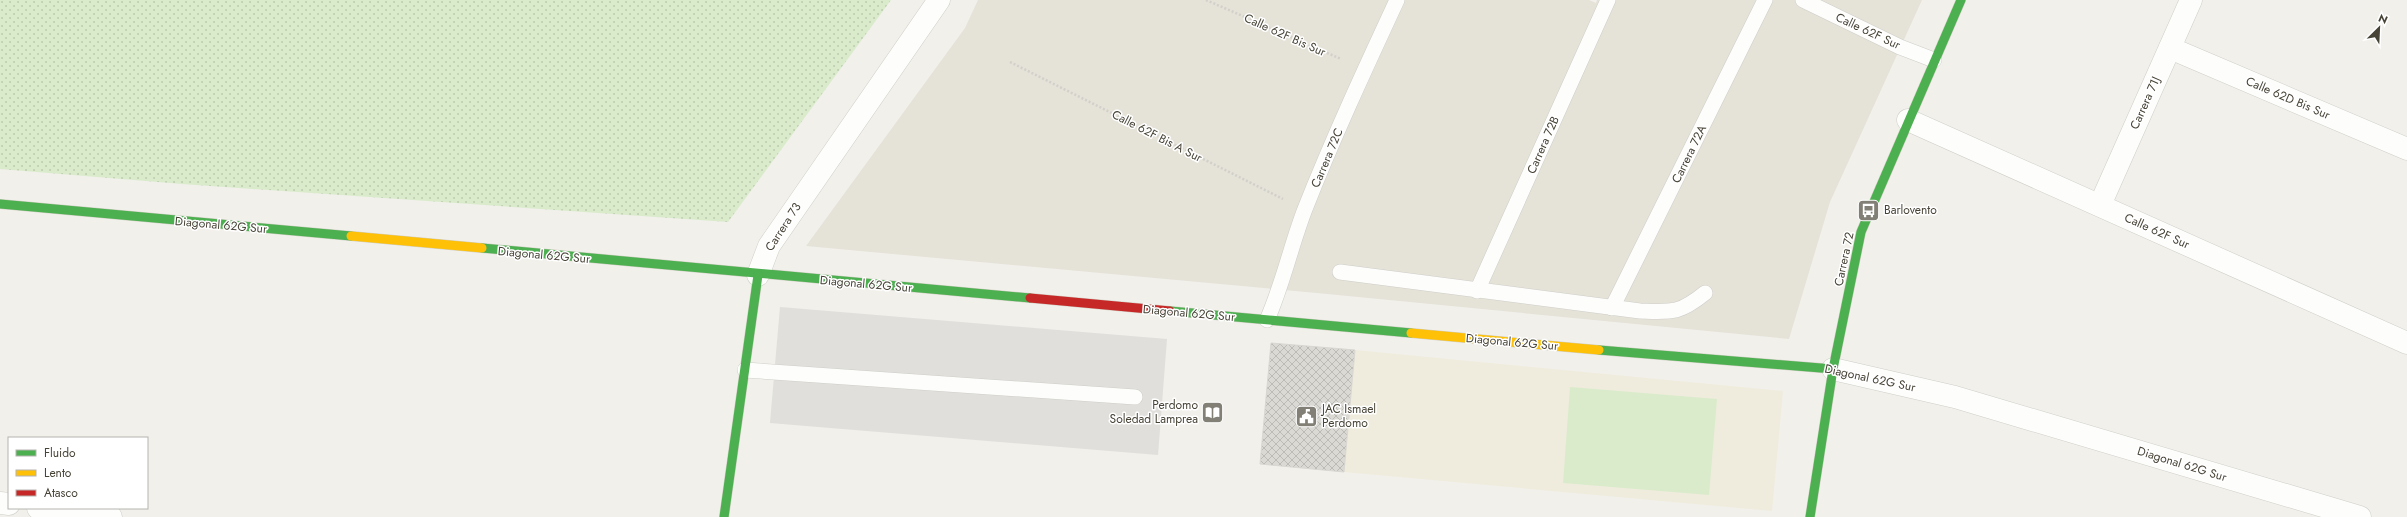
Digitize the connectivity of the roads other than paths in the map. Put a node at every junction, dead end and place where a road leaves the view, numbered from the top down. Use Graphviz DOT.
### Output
graph roads {
  1 [pos="939,0"];
  2 [pos="1397,0"];
  3 [pos="1608,0"];
  4 [pos="1765,0"];
  5 [pos="1803,0"];
  6 [pos="1961,0"];
  7 [pos="2191,0"];
  8 [pos="2170,48"];
  9 [pos="1934,60"];
  10 [pos="1908,120"];
  11 [pos="2407,149"];
  12 [pos="0,204"];
  13 [pos="2100,205"];
  14 [pos="1340,272"];
  15 [pos="758,275"];
  16 [pos="1478,291"];
  17 [pos="1705,293"];
  18 [pos="1612,308"];
  19 [pos="1267,320"];
  20 [pos="2407,343"];
  21 [pos="1832,369"];
  22 [pos="745,370"];
  23 [pos="1135,397"];
  24 [pos="46,509"];
  25 [pos="111,517"];
  26 [pos="724,517"];
  27 [pos="1810,517"];
  28 [pos="2360,517"];
  1 -- 15 [label="street, Carrera 73"];
  2 -- 19 [label="lane, Carrera 72C"];
  3 -- 16 [label="lane, Carrera 72B"];
  4 -- 18 [label="lane, Carrera 72A"];
  5 -- 9 [label="lane, Calle 62F Sur"];
  6 -- 9 [label="street, Carrera 72"];
  7 -- 8 [label="street, Carrera 71J"];
  8 -- 11 [label="street, Calle 62D Bis Sur"];
  8 -- 13 [label="street, Carrera 71J"];
  9 -- 10 [label="street, Carrera 72"];
  10 -- 13 [label="street, Calle 62F Sur"];
  10 -- 21 [label="street, Carrera 72"];
  12 -- 15 [label="street, Diagonal 62G Sur"];
  13 -- 20 [label="street, Calle 62F Sur"];
  14 -- 16 [label="lane"];
  15 -- 19 [label="street, Diagonal 62G Sur"];
  15 -- 22 [label="street, Carrera 73"];
  16 -- 18 [label="lane"];
  17 -- 18 [label="lane"];
  19 -- 21 [label="street, Diagonal 62G Sur"];
  21 -- 27 [label="street, Carrera 72"];
  21 -- 28 [label="street, Diagonal 62G Sur"];
  22 -- 23 [label="lane"];
  22 -- 26 [label="street, Carrera 73"];
  24 -- 25 [label="street"];
}
